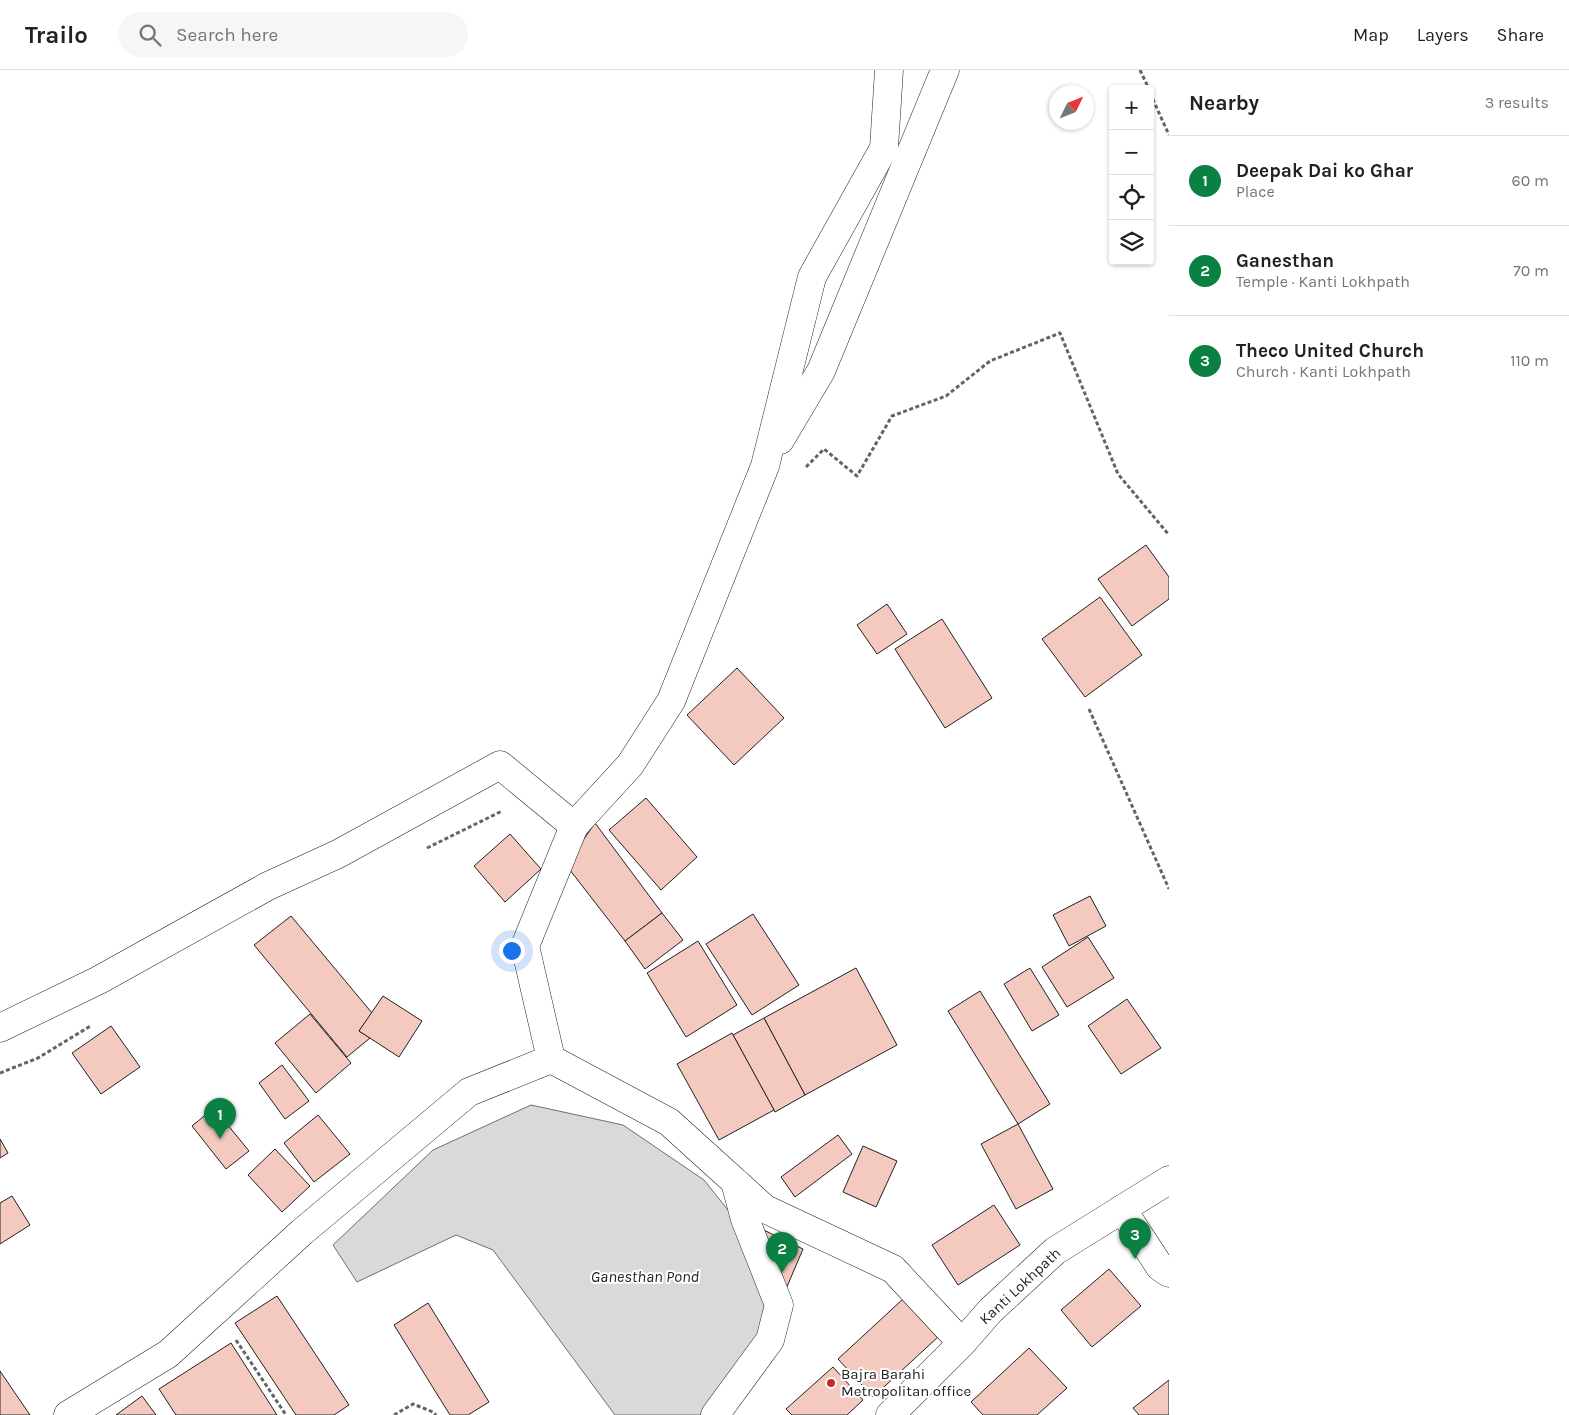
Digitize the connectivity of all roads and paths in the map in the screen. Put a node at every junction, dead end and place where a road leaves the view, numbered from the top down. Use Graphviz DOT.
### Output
graph roads {
  1 [pos="889,70"];
  2 [pos="945,70"];
  3 [pos="1140,70"];
  4 [pos="1147,85"];
  5 [pos="1154,101"];
  6 [pos="1169,135"];
  7 [pos="765,466"];
  8 [pos="803,470"];
  9 [pos="1169,535"];
  10 [pos="1089,709"];
  11 [pos="574,826"];
  12 [pos="1169,889"];
  13 [pos="0,1028"];
  14 [pos="38,1058"];
  15 [pos="551,1059"];
  16 [pos="0,1073"];
  17 [pos="1169,1180"];
  18 [pos="735,1182"];
  19 [pos="1122,1209"];
  20 [pos="1169,1273"];
  21 [pos="216,1310"];
  22 [pos="962,1342"];
  23 [pos="68,1415"];
  24 [pos="286,1415"];
  25 [pos="394,1415"];
  26 [pos="436,1415"];
  27 [pos="715,1415"];
  28 [pos="890,1415"];
  1 -- 7 [label="street"];
  2 -- 7 [label="street"];
  3 -- 4 [label="path"];
  5 -- 6 [label="path"];
  7 -- 11 [label="street"];
  8 -- 9 [label="path"];
  10 -- 12 [label="path"];
  11 -- 13 [label="street"];
  11 -- 15 [label="street"];
  14 -- 16 [label="path"];
  15 -- 18 [label="street"];
  15 -- 21 [label="street"];
  17 -- 19 [label="street, Kanti Lokhpath"];
  18 -- 22 [label="street"];
  18 -- 27 [label="street"];
  19 -- 20 [label="street"];
  19 -- 22 [label="street, Kanti Lokhpath"];
  21 -- 23 [label="street"];
  21 -- 24 [label="path"];
  22 -- 28 [label="street, Kanti Lokhpath"];
  25 -- 26 [label="path"];
}
